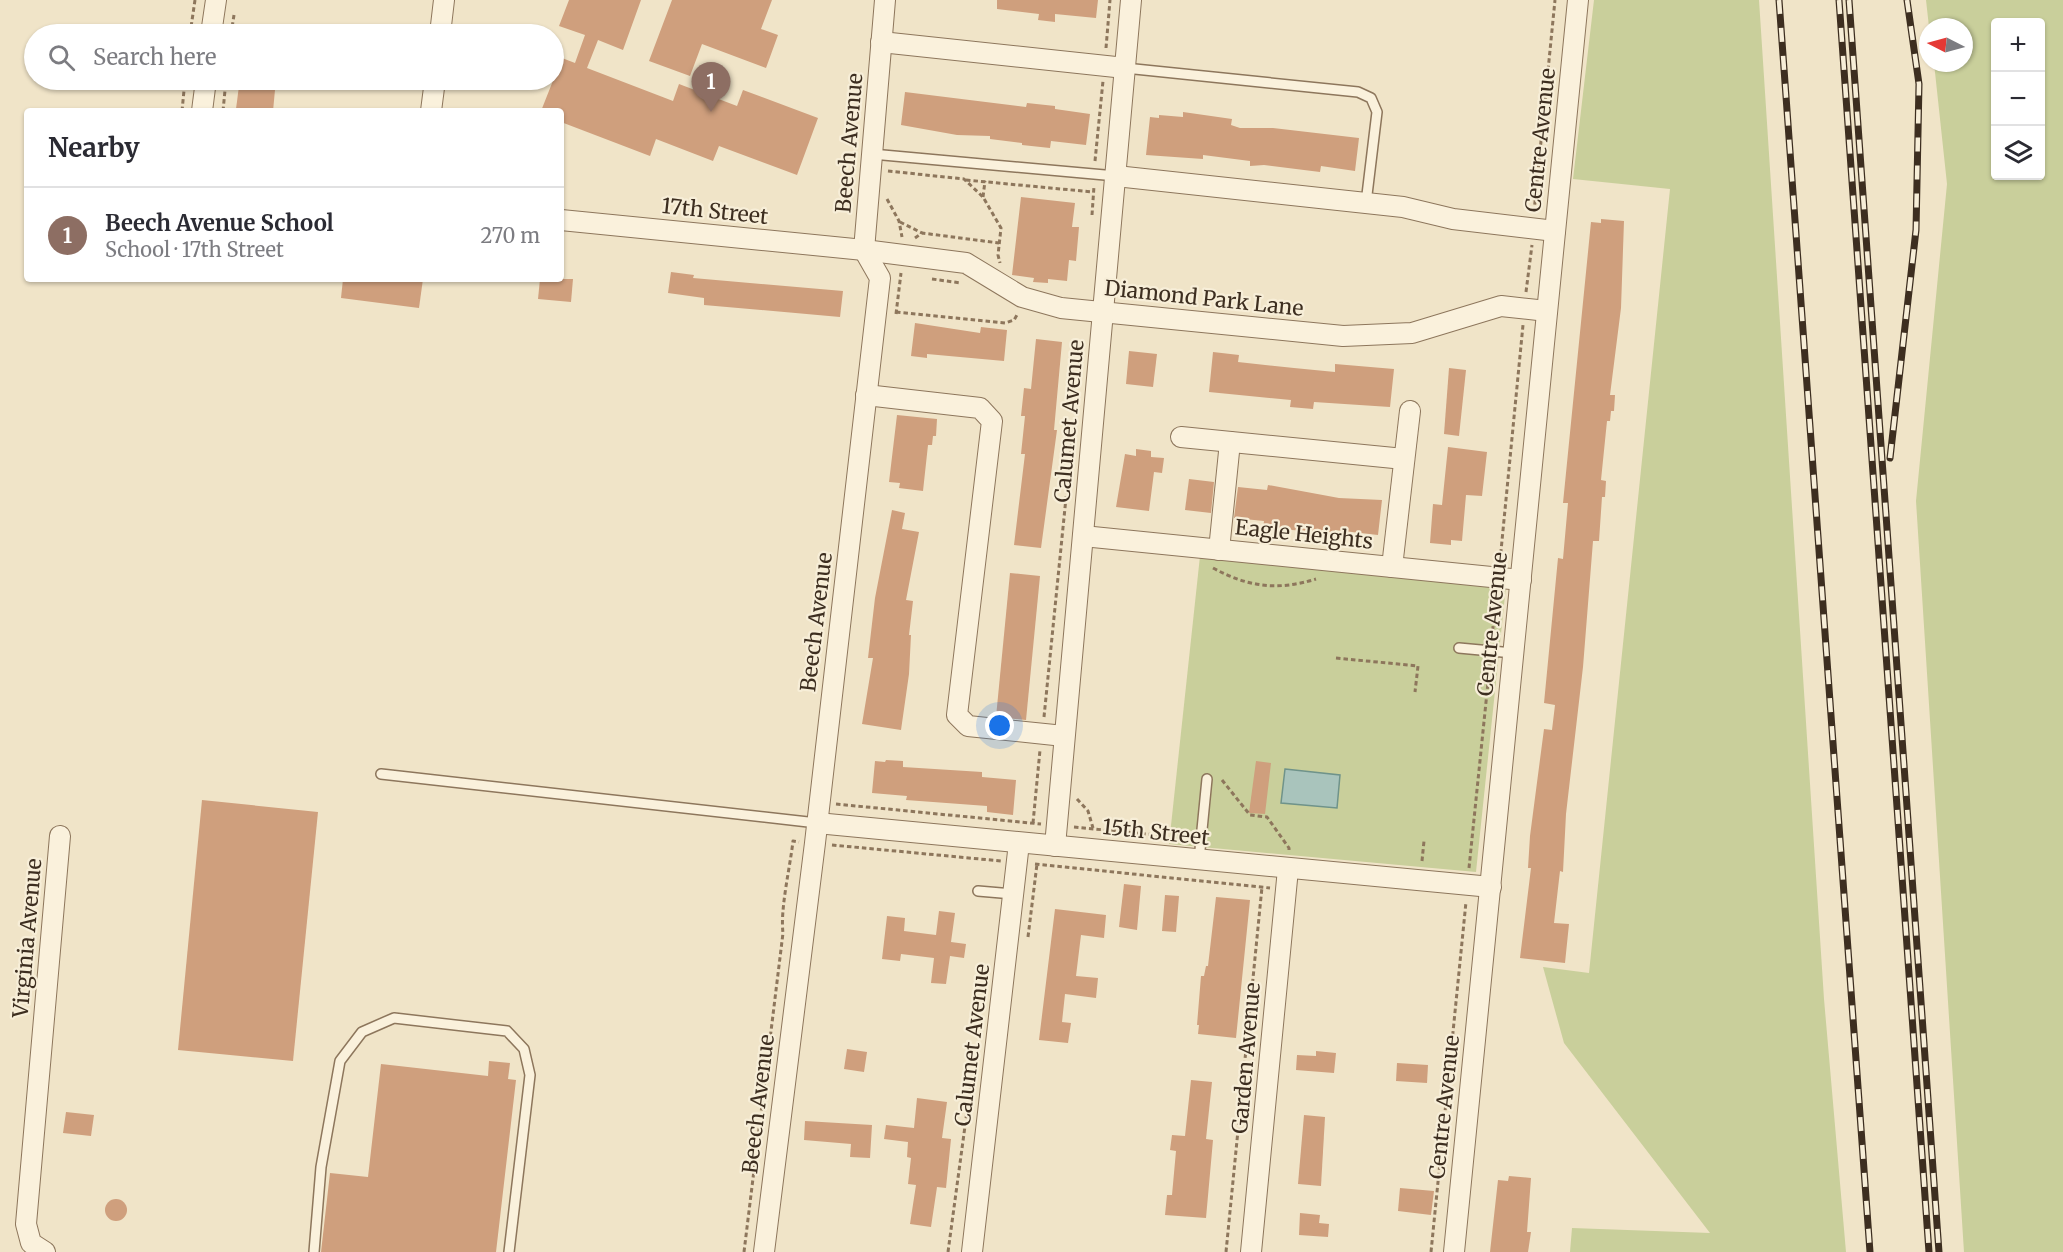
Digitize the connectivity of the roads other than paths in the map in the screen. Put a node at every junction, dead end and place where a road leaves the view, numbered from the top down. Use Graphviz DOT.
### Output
graph roads {
  1 [pos="216,0"];
  2 [pos="444,0"];
  3 [pos="885,0"];
  4 [pos="1131,0"];
  5 [pos="1578,0"];
  6 [pos="213,24"];
  7 [pos="441,24"];
  8 [pos="881,42"];
  9 [pos="1125,68"];
  10 [pos="205,90"];
  11 [pos="434,90"];
  12 [pos="202,108"];
  13 [pos="431,108"];
  14 [pos="880,155"];
  15 [pos="1116,176"];
  16 [pos="1366,203"];
  17 [pos="564,220"];
  18 [pos="1555,231"];
  19 [pos="864,250"];
  20 [pos="1547,311"];
  21 [pos="1103,312"];
  22 [pos="866,396"];
  23 [pos="1410,411"];
  24 [pos="1181,437"];
  25 [pos="1230,442"];
  26 [pos="1404,459"];
  27 [pos="1083,536"];
  28 [pos="1219,550"];
  29 [pos="1392,567"];
  30 [pos="1521,580"];
  31 [pos="1459,648"];
  32 [pos="1513,654"];
  33 [pos="1064,736"];
  34 [pos="381,774"];
  35 [pos="1207,779"];
  36 [pos="817,823"];
  37 [pos="60,836"];
  38 [pos="1019,843"];
  39 [pos="1055,846"];
  40 [pos="1199,860"];
  41 [pos="1288,869"];
  42 [pos="1491,887"];
  43 [pos="978,891"];
  44 [pos="1004,894"];
  45 [pos="45,1252"];
  46 [pos="314,1252"];
  47 [pos="509,1252"];
  48 [pos="764,1252"];
  49 [pos="972,1252"];
  50 [pos="1251,1252"];
  51 [pos="1454,1252"];
  1 -- 6 [label="street"];
  2 -- 7 [label="street"];
  3 -- 8 [label="street, Beech Avenue"];
  4 -- 9 [label="street, Calumet Avenue"];
  5 -- 18 [label="street, Centre Avenue"];
  8 -- 9 [label="street"];
  8 -- 14 [label="street, Beech Avenue"];
  9 -- 15 [label="street, Calumet Avenue"];
  9 -- 16 [label="lane"];
  10 -- 12 [label="street"];
  11 -- 13 [label="street"];
  14 -- 15 [label="lane"];
  14 -- 19 [label="street, Beech Avenue"];
  15 -- 16 [label="street"];
  15 -- 21 [label="street, Calumet Avenue"];
  16 -- 18 [label="street"];
  17 -- 19 [label="street, 17th Street"];
  18 -- 20 [label="street, Centre Avenue"];
  19 -- 21 [label="street, Diamond Park Lane"];
  19 -- 22 [label="street, Beech Avenue"];
  20 -- 21 [label="street, Diamond Park Lane"];
  20 -- 30 [label="street, Centre Avenue"];
  21 -- 27 [label="street, Calumet Avenue"];
  22 -- 33 [label="street"];
  22 -- 36 [label="street, Beech Avenue"];
  23 -- 26 [label="street"];
  24 -- 25 [label="street"];
  25 -- 26 [label="street"];
  25 -- 28 [label="street"];
  26 -- 29 [label="street"];
  27 -- 28 [label="street, Eagle Heights"];
  27 -- 33 [label="street, Calumet Avenue"];
  28 -- 29 [label="street, Eagle Heights"];
  29 -- 30 [label="street, Eagle Heights"];
  30 -- 32 [label="street, Centre Avenue"];
  31 -- 32 [label="lane"];
  32 -- 42 [label="street, Centre Avenue"];
  33 -- 39 [label="street, Calumet Avenue"];
  34 -- 36 [label="lane"];
  35 -- 40 [label="lane"];
  36 -- 38 [label="street, 15th Street"];
  36 -- 48 [label="street, Beech Avenue"];
  37 -- 45 [label="street, Virginia Avenue"];
  38 -- 39 [label="street, 15th Street"];
  38 -- 44 [label="street, Calumet Avenue"];
  39 -- 40 [label="street, 15th Street"];
  40 -- 41 [label="street, 15th Street"];
  41 -- 42 [label="street, 15th Street"];
  41 -- 50 [label="street, Garden Avenue"];
  42 -- 51 [label="street, Centre Avenue"];
  43 -- 44 [label="lane"];
  44 -- 49 [label="street, Calumet Avenue"];
  46 -- 47 [label="lane"];
}
